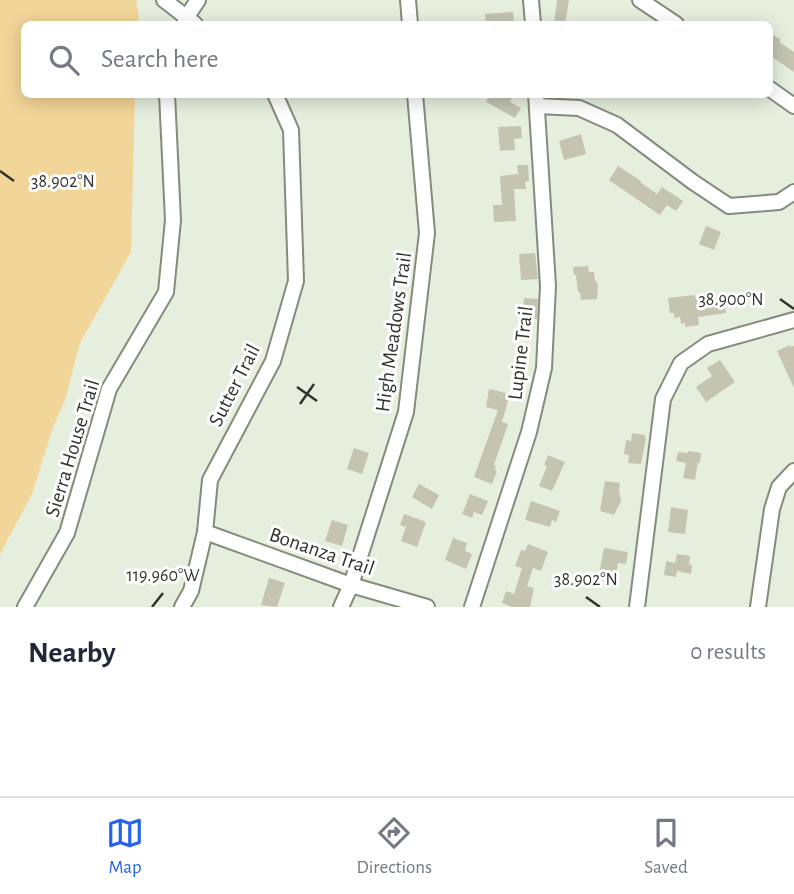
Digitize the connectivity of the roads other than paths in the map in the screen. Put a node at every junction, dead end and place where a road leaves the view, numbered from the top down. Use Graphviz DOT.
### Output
graph roads {
  1 [pos="163,0"];
  2 [pos="198,0"];
  3 [pos="408,0"];
  4 [pos="531,0"];
  5 [pos="640,0"];
  6 [pos="187,21"];
  7 [pos="188,21"];
  8 [pos="410,21"];
  9 [pos="533,21"];
  10 [pos="672,21"];
  11 [pos="773,92"];
  12 [pos="167,98"];
  13 [pos="277,98"];
  14 [pos="415,98"];
  15 [pos="536,100"];
  16 [pos="794,106"];
  17 [pos="794,192"];
  18 [pos="794,320"];
  19 [pos="794,471"];
  20 [pos="205,531"];
  21 [pos="351,585"];
  22 [pos="25,607"];
  23 [pos="182,607"];
  24 [pos="341,607"];
  25 [pos="427,607"];
  26 [pos="472,607"];
  27 [pos="638,607"];
  28 [pos="758,607"];
  1 -- 6 [label="street"];
  2 -- 7 [label="street"];
  3 -- 8 [label="street"];
  4 -- 9 [label="street"];
  5 -- 10 [label="street"];
  11 -- 16 [label="street"];
  12 -- 22 [label="street, Sierra House Trail"];
  13 -- 20 [label="street, Sutter Trail"];
  14 -- 21 [label="street, High Meadows Trail"];
  15 -- 17 [label="street"];
  15 -- 26 [label="street, Lupine Trail"];
  18 -- 27 [label="street"];
  19 -- 28 [label="street"];
  20 -- 21 [label="street, Bonanza Trail"];
  20 -- 23 [label="street, Sutter Trail"];
  21 -- 24 [label="street, High Meadows Trail"];
  21 -- 25 [label="street, Bonanza Trail"];
}
